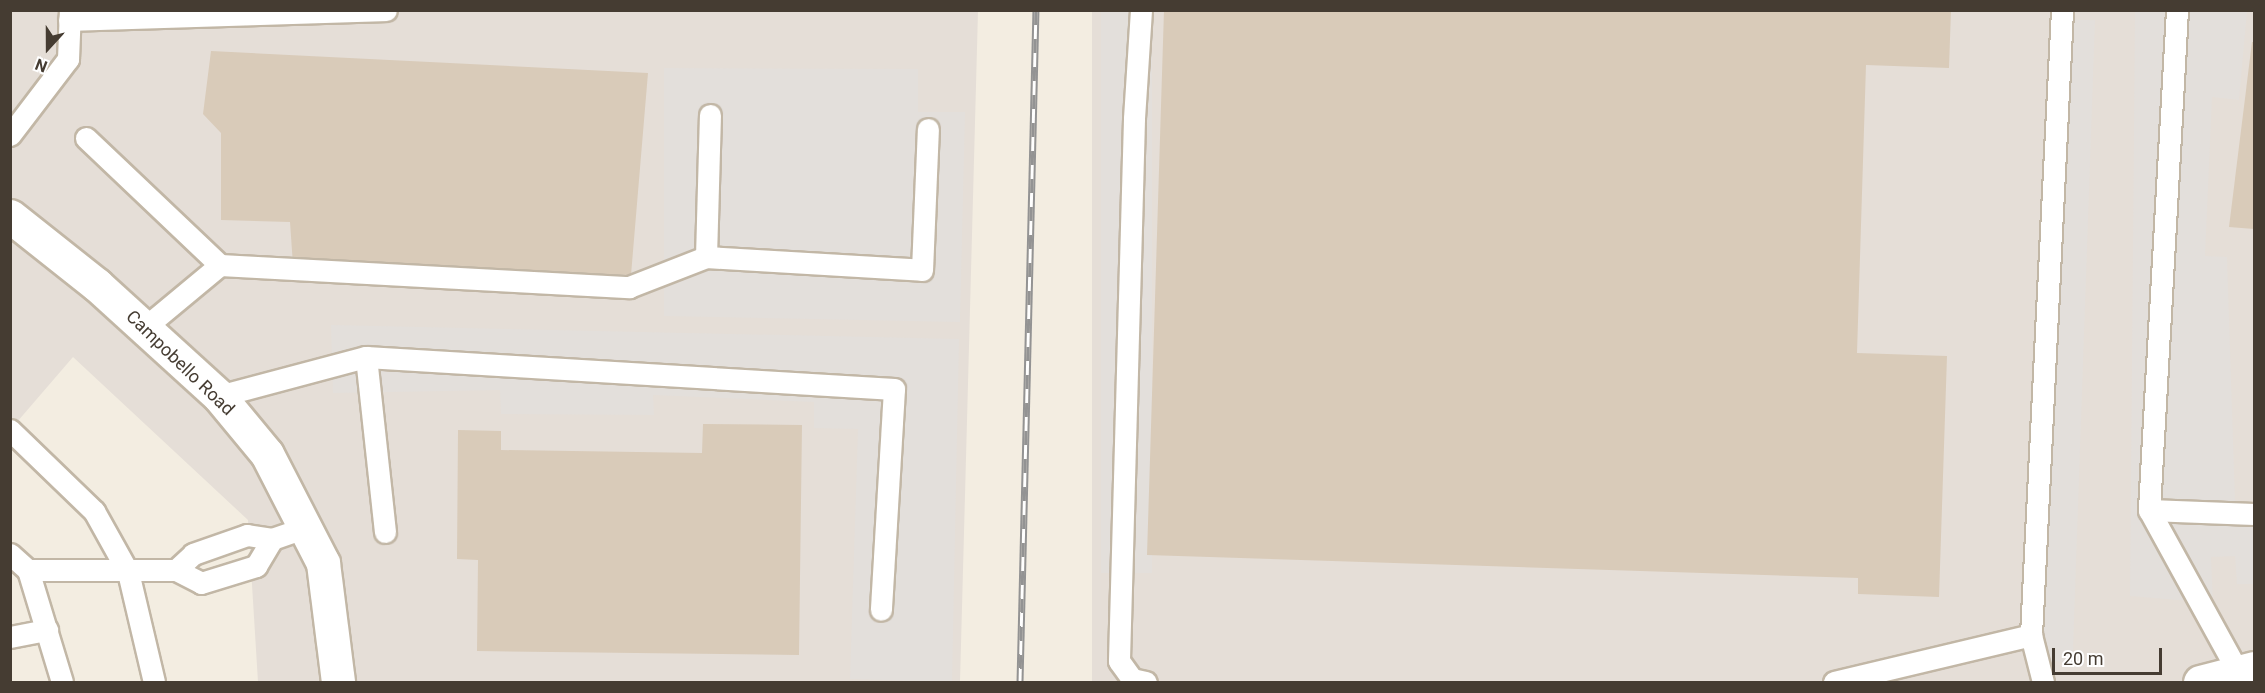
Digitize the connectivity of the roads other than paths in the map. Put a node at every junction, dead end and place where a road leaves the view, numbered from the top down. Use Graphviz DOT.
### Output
graph roads {
  1 [pos="386,10"];
  2 [pos="1141,10"];
  3 [pos="2062,10"];
  4 [pos="2176,10"];
  5 [pos="70,15"];
  6 [pos="710,115"];
  7 [pos="928,129"];
  8 [pos="10,135"];
  9 [pos="86,138"];
  10 [pos="10,216"];
  11 [pos="706,257"];
  12 [pos="220,266"];
  13 [pos="144,328"];
  14 [pos="366,357"];
  15 [pos="219,396"];
  16 [pos="10,430"];
  17 [pos="2149,510"];
  18 [pos="2254,514"];
  19 [pos="304,528"];
  20 [pos="385,532"];
  21 [pos="272,539"];
  22 [pos="10,555"];
  23 [pos="28,570"];
  24 [pos="176,570"];
  25 [pos="128,572"];
  26 [pos="881,610"];
  27 [pos="47,630"];
  28 [pos="2031,635"];
  29 [pos="10,637"];
  30 [pos="2244,674"];
  31 [pos="62,682"];
  32 [pos="153,682"];
  33 [pos="338,682"];
  34 [pos="1146,682"];
  35 [pos="1834,682"];
  36 [pos="2043,682"];
  37 [pos="2200,682"];
  1 -- 5 [label="lane"];
  2 -- 34 [label="lane"];
  3 -- 28 [label="lane"];
  4 -- 17 [label="lane"];
  5 -- 8 [label="lane"];
  6 -- 11 [label="lane"];
  7 -- 11 [label="lane"];
  9 -- 12 [label="lane"];
  10 -- 13 [label="street, Campobello Road"];
  11 -- 12 [label="lane"];
  12 -- 13 [label="lane"];
  13 -- 15 [label="street, Campobello Road"];
  14 -- 15 [label="lane"];
  14 -- 20 [label="lane"];
  14 -- 26 [label="lane"];
  15 -- 19 [label="street, Campobello Road"];
  16 -- 25 [label="lane"];
  17 -- 18 [label="lane"];
  17 -- 30 [label="lane"];
  19 -- 21 [label="lane"];
  19 -- 33 [label="street, Campobello Road"];
  21 -- 24 [label="lane"];
  21 -- 24 [label="lane"];
  22 -- 23 [label="lane"];
  23 -- 25 [label="lane"];
  23 -- 27 [label="lane"];
  24 -- 25 [label="lane"];
  25 -- 32 [label="lane"];
  27 -- 29 [label="lane"];
  27 -- 31 [label="lane"];
  28 -- 35 [label="lane"];
  28 -- 36 [label="lane"];
  30 -- 37 [label="street"];
}
